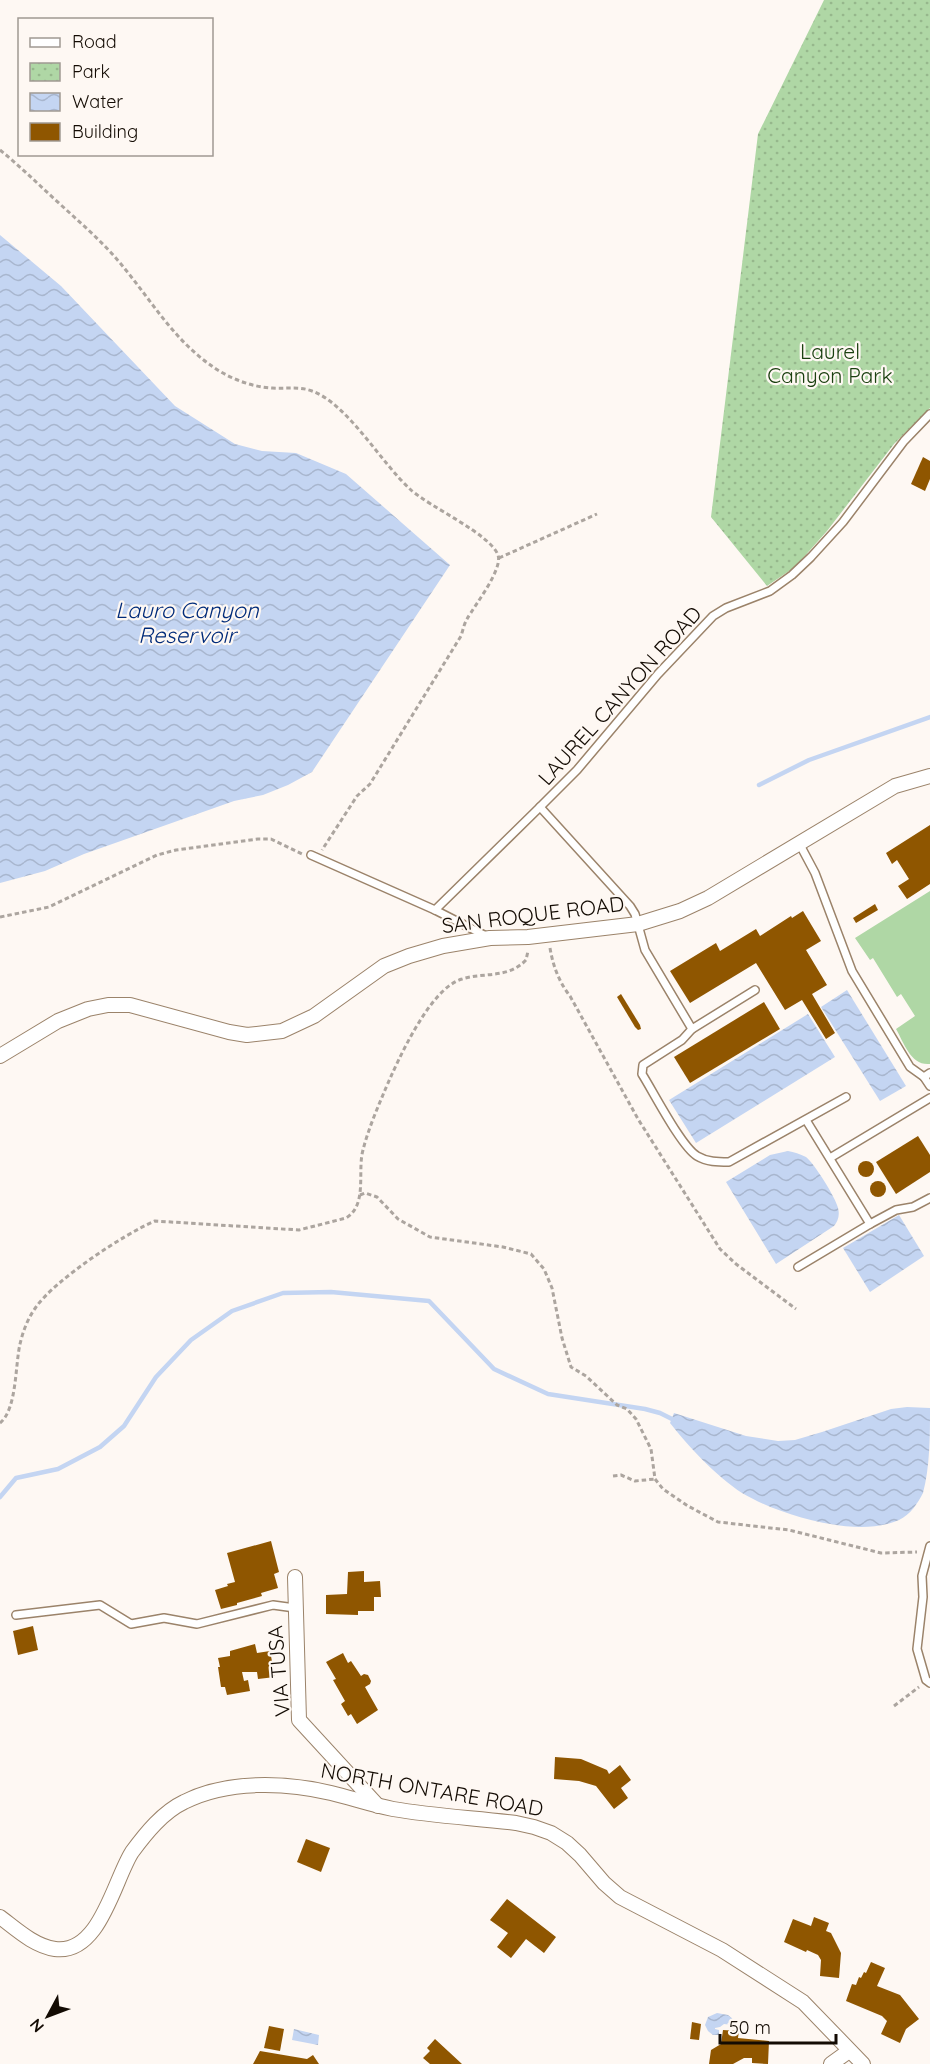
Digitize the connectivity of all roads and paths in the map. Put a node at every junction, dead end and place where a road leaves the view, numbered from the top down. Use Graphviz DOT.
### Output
graph roads {
  1 [pos="0,150"];
  2 [pos="930,414"];
  3 [pos="597,514"];
  4 [pos="499,558"];
  5 [pos="930,776"];
  6 [pos="540,807"];
  7 [pos="799,843"];
  8 [pos="315,856"];
  9 [pos="435,909"];
  10 [pos="0,917"];
  11 [pos="638,924"];
  12 [pos="549,935"];
  13 [pos="528,937"];
  14 [pos="490,938"];
  15 [pos="755,990"];
  16 [pos="692,1029"];
  17 [pos="0,1056"];
  18 [pos="927,1075"];
  19 [pos="930,1086"];
  20 [pos="846,1097"];
  21 [pos="930,1098"];
  22 [pos="806,1120"];
  23 [pos="830,1158"];
  24 [pos="360,1195"];
  25 [pos="930,1198"];
  26 [pos="870,1224"];
  27 [pos="798,1267"];
  28 [pos="796,1309"];
  29 [pos="0,1424"];
  30 [pos="613,1476"];
  31 [pos="655,1479"];
  32 [pos="929,1548"];
  33 [pos="295,1577"];
  34 [pos="295,1608"];
  35 [pos="16,1615"];
  36 [pos="928,1681"];
  37 [pos="894,1706"];
  38 [pos="378,1806"];
  39 [pos="0,1917"];
  40 [pos="849,2051"];
  41 [pos="831,2064"];
  42 [pos="863,2064"];
  1 -- 4 [label="path"];
  2 -- 6 [label="lane, LAUREL CANYON ROAD"];
  3 -- 4 [label="path"];
  4 -- 8 [label="path"];
  5 -- 7 [label="street, SAN ROQUE ROAD"];
  6 -- 9 [label="lane, LAUREL CANYON ROAD"];
  6 -- 11 [label="lane"];
  7 -- 11 [label="street, SAN ROQUE ROAD"];
  7 -- 18 [label="lane"];
  8 -- 9 [label="lane"];
  8 -- 10 [label="path"];
  9 -- 14 [label="lane"];
  11 -- 12 [label="street, SAN ROQUE ROAD"];
  11 -- 16 [label="lane"];
  12 -- 13 [label="street, SAN ROQUE ROAD"];
  12 -- 28 [label="path"];
  13 -- 14 [label="street, SAN ROQUE ROAD"];
  13 -- 24 [label="path"];
  14 -- 17 [label="street, SAN ROQUE ROAD"];
  15 -- 16 [label="lane"];
  16 -- 22 [label="lane"];
  18 -- 19 [label="lane"];
  20 -- 22 [label="lane"];
  21 -- 23 [label="lane"];
  22 -- 23 [label="lane"];
  23 -- 26 [label="lane"];
  24 -- 29 [label="path"];
  24 -- 31 [label="path"];
  25 -- 26 [label="lane"];
  26 -- 27 [label="lane"];
  30 -- 31 [label="path"];
  31 -- 32 [label="path"];
  32 -- 36 [label="lane"];
  33 -- 34 [label="street, VIA TUSA"];
  34 -- 35 [label="lane"];
  34 -- 38 [label="street, VIA TUSA"];
  36 -- 37 [label="path"];
  38 -- 39 [label="street, NORTH ONTARE ROAD"];
  38 -- 40 [label="street, NORTH ONTARE ROAD"];
  40 -- 41 [label="street"];
  40 -- 42 [label="street, NORTH ONTARE ROAD"];
}
